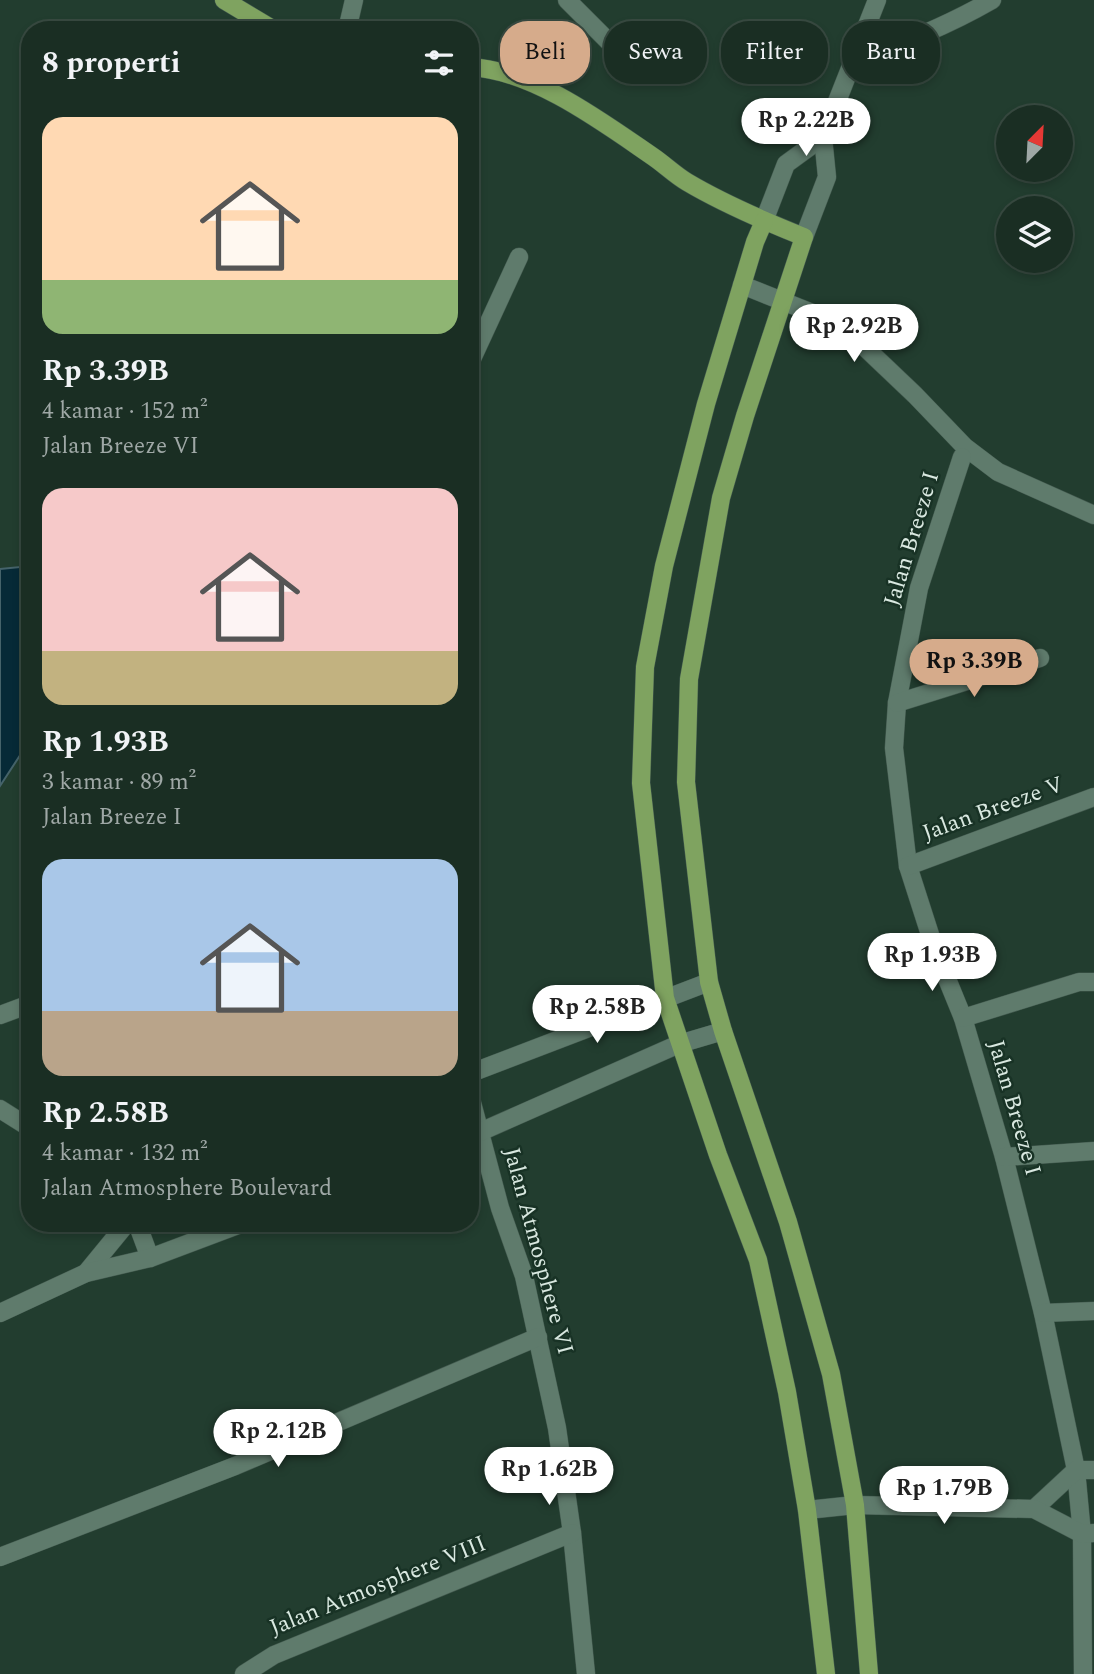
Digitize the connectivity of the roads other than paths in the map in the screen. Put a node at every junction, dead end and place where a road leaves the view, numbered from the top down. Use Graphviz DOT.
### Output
graph roads {
  1 [pos="224,0"];
  2 [pos="354,0"];
  3 [pos="568,0"];
  4 [pos="877,0"];
  5 [pos="992,0"];
  6 [pos="260,21"];
  7 [pos="349,21"];
  8 [pos="869,21"];
  9 [pos="940,28"];
  10 [pos="604,38"];
  11 [pos="479,67"];
  12 [pos="843,84"];
  13 [pos="823,137"];
  14 [pos="764,221"];
  15 [pos="804,237"];
  16 [pos="519,257"];
  17 [pos="742,285"];
  18 [pos="784,303"];
  19 [pos="479,344"];
  20 [pos="962,457"];
  21 [pos="1094,514"];
  22 [pos="1040,658"];
  23 [pos="897,703"];
  24 [pos="1094,797"];
  25 [pos="908,866"];
  26 [pos="1089,979"];
  27 [pos="709,982"];
  28 [pos="665,998"];
  29 [pos="21,1007"];
  30 [pos="0,1015"];
  31 [pos="963,1018"];
  32 [pos="723,1031"];
  33 [pos="680,1044"];
  34 [pos="479,1070"];
  35 [pos="0,1109"];
  36 [pos="21,1122"];
  37 [pos="479,1133"];
  38 [pos="479,1147"];
  39 [pos="1094,1151"];
  40 [pos="1004,1157"];
  41 [pos="120,1232"];
  42 [pos="140,1232"];
  43 [pos="219,1232"];
  44 [pos="150,1258"];
  45 [pos="86,1273"];
  46 [pos="1094,1311"];
  47 [pos="0,1313"];
  48 [pos="1043,1313"];
  49 [pos="538,1337"];
  50 [pos="1076,1470"];
  51 [pos="1094,1470"];
  52 [pos="855,1505"];
  53 [pos="1034,1509"];
  54 [pos="807,1510"];
  55 [pos="572,1533"];
  56 [pos="1088,1533"];
  57 [pos="0,1557"];
  58 [pos="244,1674"];
  59 [pos="586,1674"];
  60 [pos="827,1674"];
  61 [pos="869,1674"];
  62 [pos="1083,1674"];
  1 -- 6 [label="main road"];
  2 -- 7 [label="street"];
  3 -- 10 [label="street"];
  4 -- 8 [label="street"];
  5 -- 9 [label="street"];
  11 -- 14 [label="main road"];
  12 -- 13 [label="street"];
  13 -- 14 [label="street"];
  13 -- 15 [label="street"];
  14 -- 15 [label="main road"];
  14 -- 17 [label="main road"];
  15 -- 18 [label="main road"];
  16 -- 19 [label="street"];
  17 -- 18 [label="street"];
  17 -- 28 [label="main road"];
  18 -- 21 [label="street"];
  18 -- 27 [label="main road"];
  20 -- 23 [label="street, Jalan Breeze I"];
  22 -- 23 [label="street"];
  23 -- 25 [label="street, Jalan Breeze I"];
  24 -- 25 [label="street, Jalan Breeze V"];
  25 -- 31 [label="street, Jalan Breeze I"];
  26 -- 31 [label="street"];
  27 -- 28 [label="street"];
  27 -- 32 [label="main road"];
  28 -- 33 [label="main road"];
  28 -- 34 [label="street"];
  29 -- 30 [label="street"];
  31 -- 40 [label="street, Jalan Breeze I"];
  32 -- 33 [label="street"];
  32 -- 52 [label="main road"];
  33 -- 37 [label="street"];
  33 -- 54 [label="main road"];
  35 -- 36 [label="street"];
  38 -- 49 [label="street, Jalan Atmosphere VI"];
  39 -- 40 [label="street"];
  40 -- 48 [label="street, Jalan Breeze I"];
  41 -- 45 [label="street"];
  42 -- 44 [label="street"];
  43 -- 44 [label="street"];
  44 -- 45 [label="street"];
  45 -- 47 [label="street"];
  46 -- 48 [label="street"];
  48 -- 50 [label="street, Jalan Breeze I"];
  49 -- 55 [label="street, Jalan Atmosphere VI"];
  49 -- 57 [label="street"];
  50 -- 51 [label="street"];
  50 -- 53 [label="street"];
  50 -- 56 [label="street, Jalan Breeze I"];
  52 -- 53 [label="street"];
  52 -- 54 [label="street"];
  52 -- 61 [label="main road"];
  53 -- 56 [label="street"];
  54 -- 60 [label="main road"];
  55 -- 58 [label="street, Jalan Atmosphere VIII"];
  55 -- 59 [label="street, Jalan Atmosphere VI"];
  56 -- 62 [label="street, Jalan Breeze I"];
}
